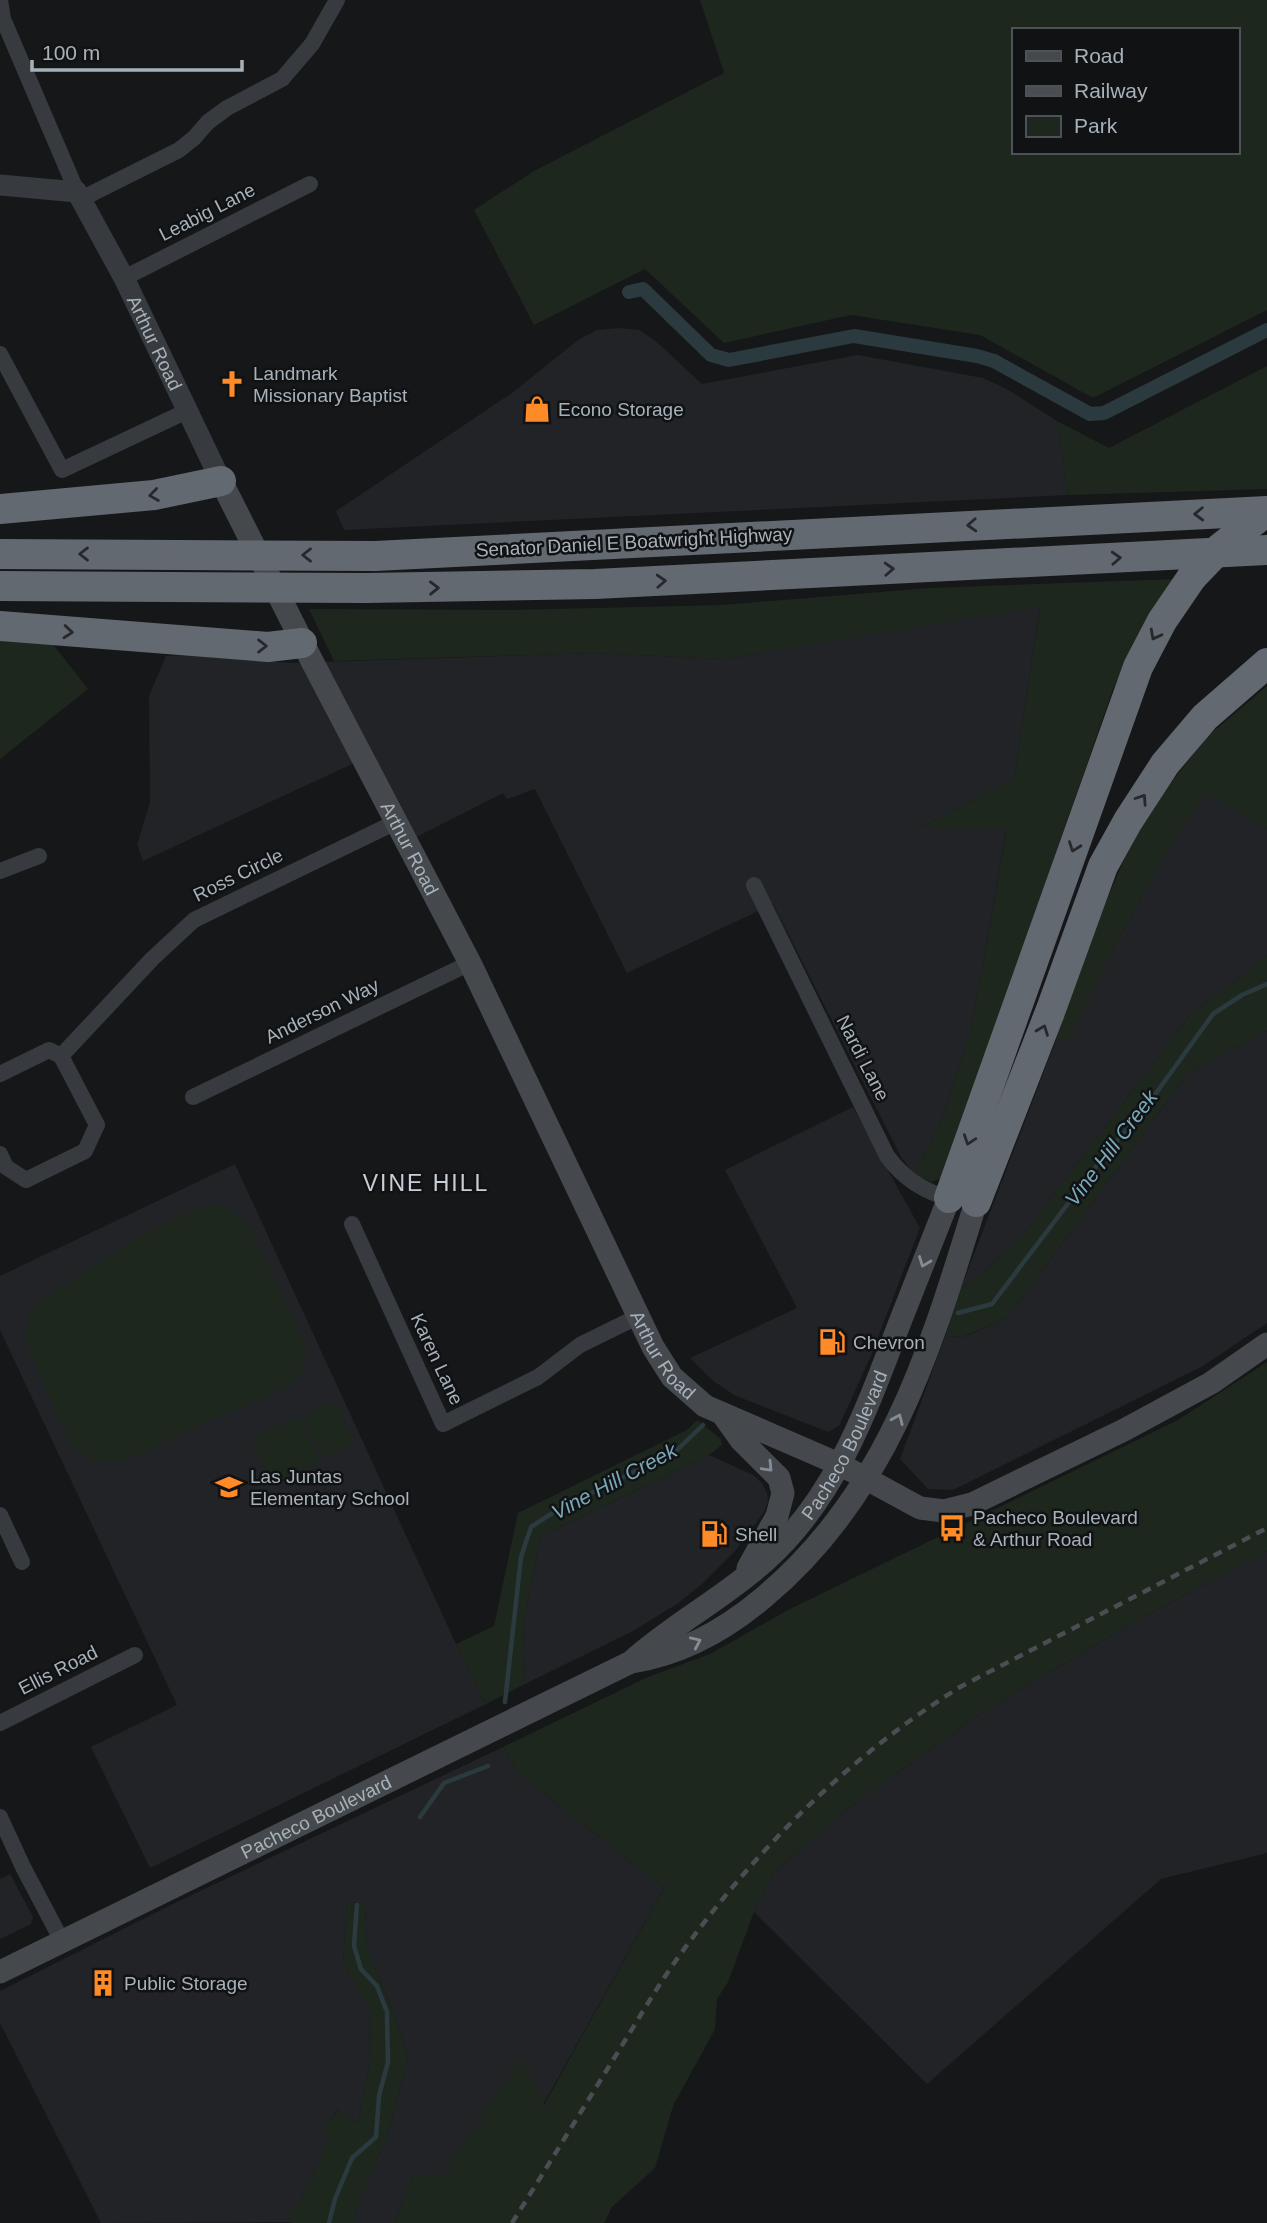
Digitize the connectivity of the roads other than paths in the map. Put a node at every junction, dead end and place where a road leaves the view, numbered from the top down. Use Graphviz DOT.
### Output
graph roads {
  1 [pos="0,0"];
  2 [pos="337,0"];
  3 [pos="310,184"];
  4 [pos="0,185"];
  5 [pos="79,196"];
  6 [pos="124,278"];
  7 [pos="0,354"];
  8 [pos="187,411"];
  9 [pos="221,481"];
  10 [pos="0,509"];
  11 [pos="1267,511"];
  12 [pos="1267,550"];
  13 [pos="0,554"];
  14 [pos="0,586"];
  15 [pos="0,626"];
  16 [pos="302,643"];
  17 [pos="1267,663"];
  18 [pos="396,822"];
  19 [pos="38,856"];
  20 [pos="0,871"];
  21 [pos="754,885"];
  22 [pos="470,962"];
  23 [pos="61,1056"];
  24 [pos="0,1074"];
  25 [pos="193,1097"];
  26 [pos="0,1154"];
  27 [pos="963,1200"];
  28 [pos="352,1224"];
  29 [pos="637,1317"];
  30 [pos="1267,1344"];
  31 [pos="724,1416"];
  32 [pos="841,1465"];
  33 [pos="867,1480"];
  34 [pos="0,1515"];
  35 [pos="22,1562"];
  36 [pos="744,1577"];
  37 [pos="135,1655"];
  38 [pos="631,1662"];
  39 [pos="0,1723"];
  40 [pos="0,1817"];
  41 [pos="62,1941"];
  42 [pos="0,1972"];
  1 -- 5 [label="street"];
  2 -- 5 [label="street"];
  3 -- 6 [label="street, Leabig Lane"];
  4 -- 5 [label="street"];
  5 -- 6 [label="street, Arthur Road"];
  6 -- 8 [label="street, Arthur Road"];
  7 -- 8 [label="street"];
  8 -- 9 [label="street, Arthur Road"];
  9 -- 10 [label="highway, one-way"];
  9 -- 16 [label="main road, Arthur Road"];
  11 -- 13 [label="highway, Senator Daniel E Boatwright Highway, one-way, bridge"];
  11 -- 27 [label="highway, one-way, bridge"];
  14 -- 12 [label="highway, Senator Daniel E Boatwright Highway, one-way, bridge"];
  15 -- 16 [label="highway, one-way"];
  16 -- 18 [label="main road, Arthur Road"];
  27 -- 17 [label="highway, one-way"];
  18 -- 22 [label="main road, Arthur Road"];
  18 -- 23 [label="street, Ross Circle"];
  19 -- 20 [label="street"];
  21 -- 27 [label="street, Nardi Lane"];
  22 -- 25 [label="street, Anderson Way"];
  22 -- 29 [label="main road, Arthur Road"];
  23 -- 24 [label="street"];
  23 -- 26 [label="street"];
  27 -- 32 [label="main road, Pacheco Boulevard, one-way"];
  33 -- 27 [label="main road, Pacheco Boulevard, one-way"];
  28 -- 29 [label="street, Karen Lane"];
  29 -- 31 [label="main road, Arthur Road"];
  30 -- 33 [label="main road, Pacheco Boulevard"];
  31 -- 32 [label="main road, Arthur Road"];
  31 -- 36 [label="main road, one-way"];
  32 -- 33 [label="main road, Arthur Road"];
  32 -- 36 [label="main road, Pacheco Boulevard"];
  38 -- 33 [label="main road, Pacheco Boulevard, one-way"];
  34 -- 35 [label="street"];
  36 -- 38 [label="main road, Pacheco Boulevard"];
  37 -- 39 [label="street, Ellis Road"];
  38 -- 41 [label="main road, Pacheco Boulevard"];
  40 -- 41 [label="street"];
  41 -- 42 [label="main road, Pacheco Boulevard"];
}
